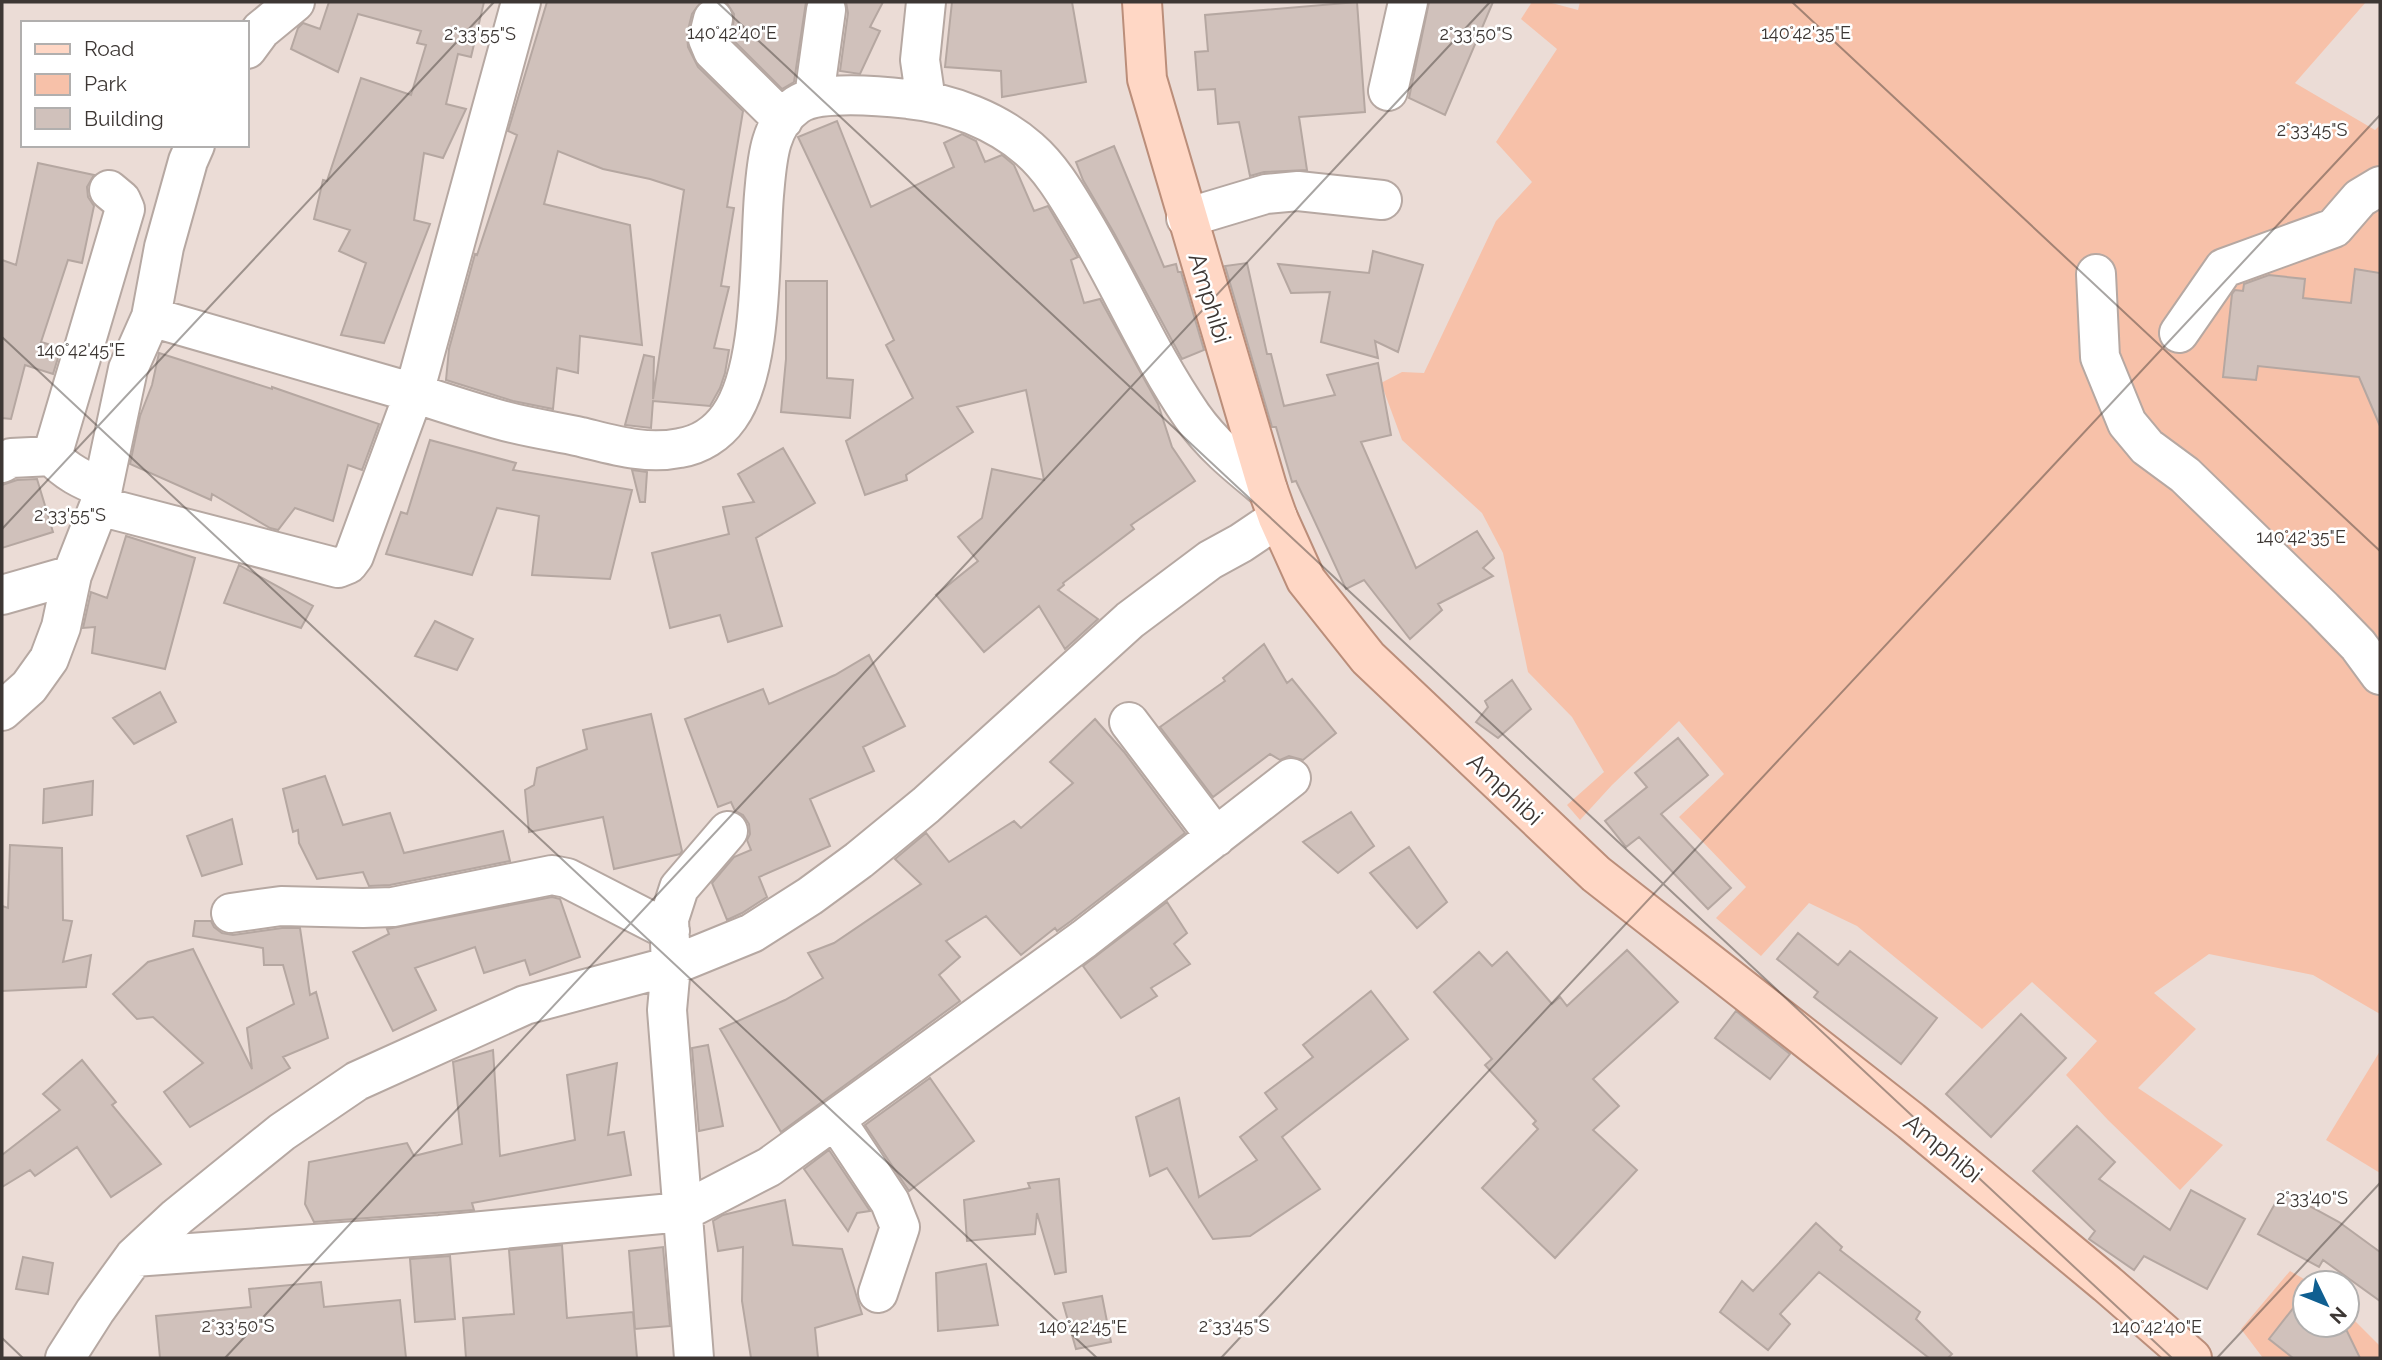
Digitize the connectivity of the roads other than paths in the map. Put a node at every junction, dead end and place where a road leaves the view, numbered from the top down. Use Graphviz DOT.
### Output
graph roads {
  1 [pos="295,2"];
  2 [pos="521,2"];
  3 [pos="926,2"];
  4 [pos="1142,2"];
  5 [pos="1408,2"];
  6 [pos="827,10"];
  7 [pos="713,19"];
  8 [pos="248,48"];
  9 [pos="1388,91"];
  10 [pos="814,97"];
  11 [pos="926,101"];
  12 [pos="783,120"];
  13 [pos="194,147"];
  14 [pos="2380,186"];
  15 [pos="109,190"];
  16 [pos="1382,200"];
  17 [pos="1186,218"];
  18 [pos="2096,274"];
  19 [pos="151,317"];
  20 [pos="2179,333"];
  21 [pos="414,393"];
  22 [pos="52,456"];
  23 [pos="2,463"];
  24 [pos="101,497"];
  25 [pos="1273,504"];
  26 [pos="72,575"];
  27 [pos="2,595"];
  28 [pos="2380,675"];
  29 [pos="2,711"];
  30 [pos="1129,722"];
  31 [pos="1291,778"];
  32 [pos="728,831"];
  33 [pos="1216,837"];
  34 [pos="231,913"];
  35 [pos="670,948"];
  36 [pos="835,1119"];
  37 [pos="682,1212"];
  38 [pos="134,1257"];
  39 [pos="878,1293"];
  40 [pos="65,1358"];
  41 [pos="694,1358"];
  42 [pos="2192,1358"];
  1 -- 8 [label="street"];
  2 -- 21 [label="street"];
  3 -- 11 [label="street"];
  4 -- 17 [label="main road, Amphibi"];
  5 -- 9 [label="street"];
  6 -- 10 [label="street"];
  7 -- 12 [label="street"];
  10 -- 11 [label="street"];
  10 -- 12 [label="street"];
  11 -- 25 [label="street"];
  12 -- 21 [label="street"];
  13 -- 19 [label="street"];
  14 -- 20 [label="street"];
  15 -- 22 [label="street"];
  16 -- 17 [label="street"];
  17 -- 25 [label="main road, Amphibi"];
  18 -- 28 [label="street"];
  19 -- 21 [label="street"];
  19 -- 24 [label="street"];
  21 -- 24 [label="street"];
  22 -- 23 [label="street"];
  22 -- 24 [label="street"];
  24 -- 26 [label="street"];
  25 -- 35 [label="street"];
  25 -- 42 [label="main road, Amphibi"];
  26 -- 27 [label="street"];
  26 -- 29 [label="street"];
  30 -- 33 [label="street"];
  31 -- 33 [label="street"];
  32 -- 35 [label="street"];
  33 -- 36 [label="street"];
  34 -- 35 [label="street"];
  35 -- 37 [label="street"];
  35 -- 38 [label="street"];
  36 -- 37 [label="street"];
  36 -- 39 [label="street"];
  37 -- 38 [label="street"];
  37 -- 41 [label="street"];
  38 -- 40 [label="street"];
}
